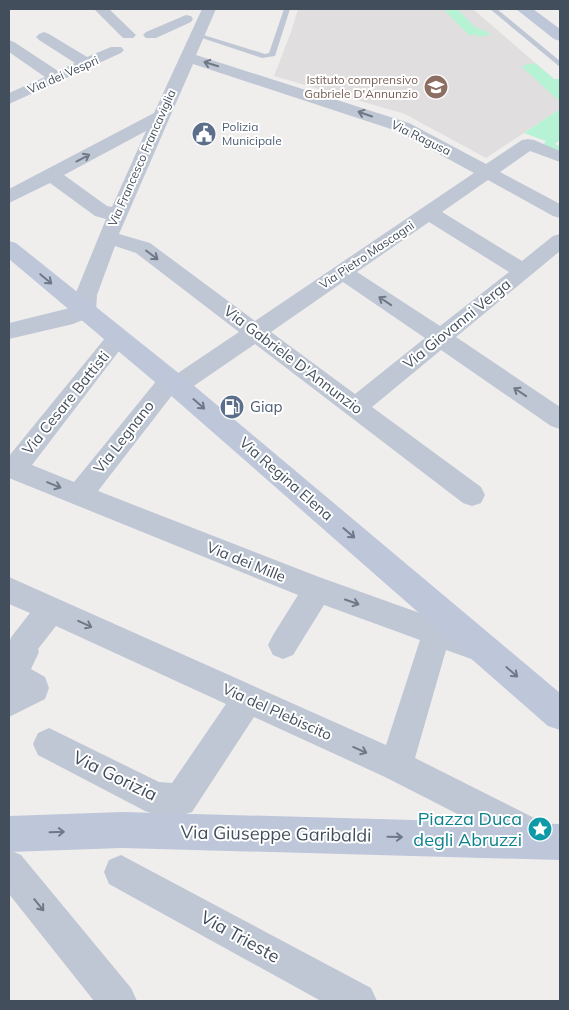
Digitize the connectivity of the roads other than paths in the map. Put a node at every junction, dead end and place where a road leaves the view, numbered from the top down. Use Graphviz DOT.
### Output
graph roads {
  1 [pos="101,9"];
  2 [pos="174,9"];
  3 [pos="287,9"];
  4 [pos="493,9"];
  5 [pos="524,9"];
  6 [pos="186,19"];
  7 [pos="203,21"];
  8 [pos="128,35"];
  9 [pos="151,35"];
  10 [pos="560,36"];
  11 [pos="44,37"];
  12 [pos="9,45"];
  13 [pos="116,50"];
  14 [pos="187,57"];
  15 [pos="87,64"];
  16 [pos="560,65"];
  17 [pos="56,77"];
  18 [pos="9,80"];
  19 [pos="26,91"];
  20 [pos="9,99"];
  21 [pos="162,116"];
  22 [pos="560,157"];
  23 [pos="488,173"];
  24 [pos="51,175"];
  25 [pos="9,197"];
  26 [pos="560,212"];
  27 [pos="429,213"];
  28 [pos="118,214"];
  29 [pos="108,237"];
  30 [pos="560,241"];
  31 [pos="9,248"];
  32 [pos="523,271"];
  33 [pos="343,272"];
  34 [pos="85,311"];
  35 [pos="9,331"];
  36 [pos="256,332"];
  37 [pos="118,338"];
  38 [pos="439,338"];
  39 [pos="174,383"];
  40 [pos="354,407"];
  41 [pos="560,419"];
  42 [pos="11,468"];
  43 [pos="79,495"];
  44 [pos="472,495"];
  45 [pos="9,590"];
  46 [pos="318,590"];
  47 [pos="51,609"];
  48 [pos="437,632"];
  49 [pos="283,645"];
  50 [pos="486,650"];
  51 [pos="248,699"];
  52 [pos="9,702"];
  53 [pos="560,714"];
  54 [pos="49,744"];
  55 [pos="396,766"];
  56 [pos="9,834"];
  57 [pos="552,841"];
  58 [pos="9,867"];
  59 [pos="121,872"];
  60 [pos="118,1001"];
  61 [pos="358,1001"];
  1 -- 8 [label="street"];
  2 -- 6 [label="street"];
  3 -- 7 [label="lane"];
  4 -- 16 [label="lane"];
  5 -- 10 [label="street"];
  6 -- 7 [label="street"];
  6 -- 9 [label="street"];
  7 -- 14 [label="street, Via Francesco Francaviglia"];
  11 -- 15 [label="street"];
  12 -- 17 [label="street"];
  13 -- 15 [label="street, Via dei Vespri"];
  14 -- 21 [label="street, Via Francesco Francaviglia"];
  23 -- 14 [label="street, Via Ragusa, one-way"];
  15 -- 17 [label="street, Via dei Vespri"];
  17 -- 19 [label="street, Via dei Vespri"];
  18 -- 19 [label="street"];
  19 -- 20 [label="street, Via dei Vespri"];
  24 -- 21 [label="street, one-way"];
  21 -- 28 [label="street, Via Francesco Francaviglia"];
  22 -- 23 [label="street, Via Pietro Mascagni"];
  23 -- 26 [label="street, Via Ragusa"];
  23 -- 27 [label="street, Via Pietro Mascagni"];
  24 -- 25 [label="street"];
  24 -- 28 [label="street"];
  27 -- 32 [label="street"];
  27 -- 33 [label="street, Via Pietro Mascagni"];
  28 -- 29 [label="street, Via Francesco Francaviglia"];
  29 -- 34 [label="street, Via Francesco Francaviglia"];
  29 -- 36 [label="street, Via Gabriele D'Annunzio, one-way"];
  30 -- 32 [label="street, Via Giovanni Verga"];
  31 -- 34 [label="street, Via Regina Elena, one-way"];
  32 -- 38 [label="street, Via Giovanni Verga"];
  33 -- 36 [label="street, Via Pietro Mascagni"];
  38 -- 33 [label="street, one-way"];
  34 -- 35 [label="street"];
  34 -- 37 [label="street, Via Regina Elena"];
  36 -- 39 [label="street, Via Pietro Mascagni"];
  36 -- 40 [label="street, Via Gabriele D'Annunzio"];
  37 -- 39 [label="street, Via Regina Elena"];
  37 -- 42 [label="street, Via Cesare Battisti"];
  38 -- 40 [label="street, Via Giovanni Verga"];
  41 -- 38 [label="street, one-way"];
  39 -- 43 [label="street, Via Legnano"];
  39 -- 50 [label="street, Via Regina Elena, one-way"];
  40 -- 44 [label="street, Via Gabriele D'Annunzio"];
  42 -- 43 [label="street, Via dei Mille, one-way"];
  43 -- 46 [label="street, Via dei Mille"];
  45 -- 47 [label="street, Via del Plebiscito"];
  46 -- 48 [label="street, Via dei Mille, one-way"];
  46 -- 49 [label="street"];
  47 -- 51 [label="street, Via del Plebiscito, one-way"];
  47 -- 52 [label="street"];
  48 -- 50 [label="street, Via dei Mille"];
  48 -- 55 [label="street"];
  50 -- 53 [label="street, Via Regina Elena, one-way"];
  51 -- 54 [label="street, Via Gorizia"];
  51 -- 55 [label="street, Via del Plebiscito, one-way"];
  55 -- 57 [label="street, Via del Plebiscito"];
  56 -- 57 [label="street, Via Giuseppe Garibaldi, one-way"];
  58 -- 60 [label="street, one-way"];
  59 -- 61 [label="street, Via Trieste"];
}
